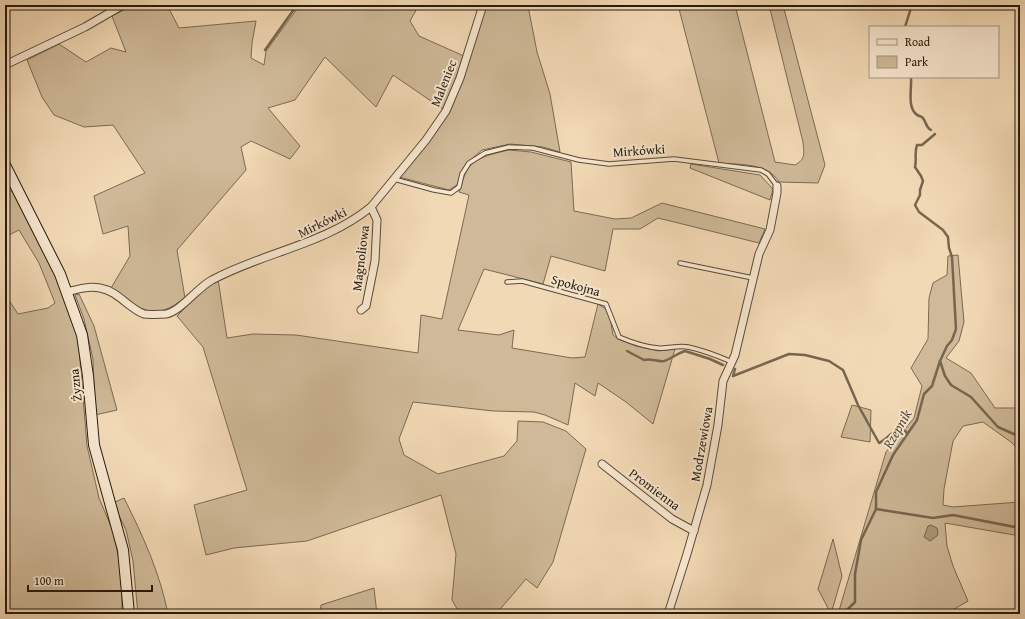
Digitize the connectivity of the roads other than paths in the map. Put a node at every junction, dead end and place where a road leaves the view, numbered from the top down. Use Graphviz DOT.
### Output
graph roads {
  1 [pos="123,5"];
  2 [pos="483,5"];
  3 [pos="5,65"];
  4 [pos="5,165"];
  5 [pos="394,179"];
  6 [pos="777,186"];
  7 [pos="371,207"];
  8 [pos="680,263"];
  9 [pos="753,278"];
  10 [pos="507,282"];
  11 [pos="67,292"];
  12 [pos="361,310"];
  13 [pos="732,362"];
  14 [pos="602,464"];
  15 [pos="694,531"];
  16 [pos="129,614"];
  17 [pos="668,614"];
  1 -- 3 [label="street"];
  2 -- 5 [label="street, Maleniec"];
  4 -- 11 [label="street, Żyzna"];
  5 -- 6 [label="lane, Mirkówki"];
  5 -- 7 [label="street, Mirkówki"];
  6 -- 9 [label="street, Modrzewiowa"];
  7 -- 11 [label="street, Mirkówki"];
  7 -- 12 [label="street, Magnoliowa"];
  8 -- 9 [label="lane"];
  9 -- 13 [label="street, Modrzewiowa"];
  10 -- 13 [label="lane, Spokojna"];
  11 -- 16 [label="street, Żyzna"];
  13 -- 15 [label="street, Modrzewiowa"];
  14 -- 15 [label="street, Promienna"];
  15 -- 17 [label="street, Modrzewiowa"];
}
